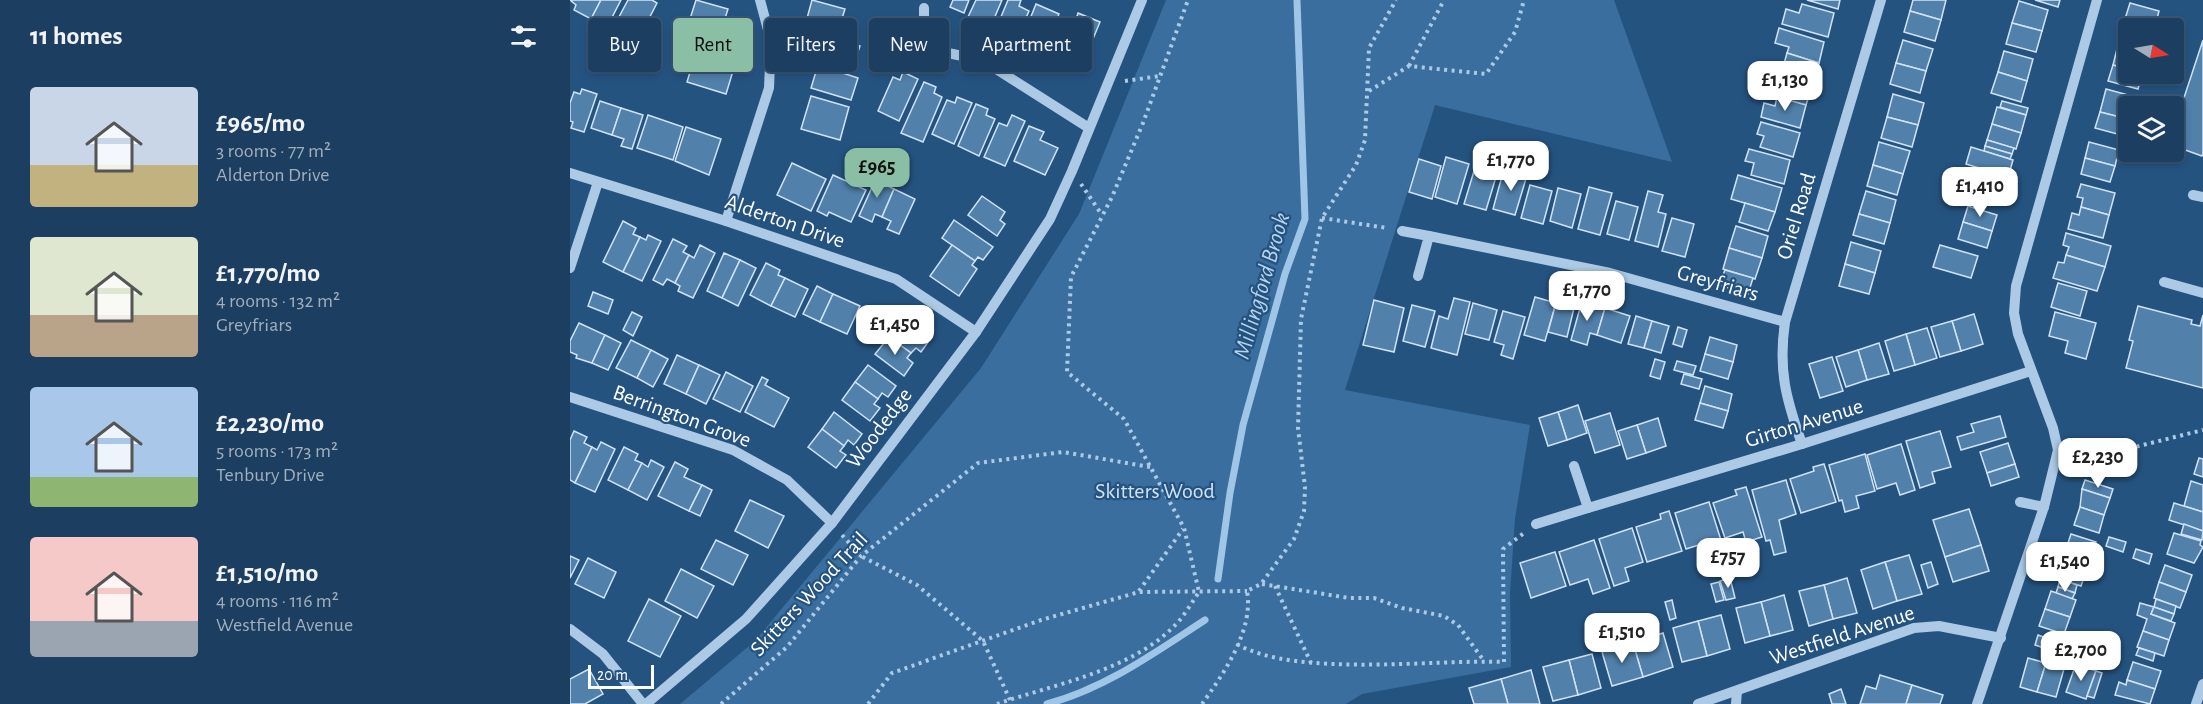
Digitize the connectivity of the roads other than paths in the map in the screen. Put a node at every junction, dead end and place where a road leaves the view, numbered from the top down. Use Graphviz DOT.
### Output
graph roads {
  1 [pos="760,0"];
  2 [pos="1142,0"];
  3 [pos="1881,0"];
  4 [pos="2097,0"];
  5 [pos="924,8"];
  6 [pos="924,18"];
  7 [pos="949,52"];
  8 [pos="1089,128"];
  9 [pos="570,173"];
  10 [pos="598,182"];
  11 [pos="726,221"];
  12 [pos="1402,231"];
  13 [pos="1429,236"];
  14 [pos="570,268"];
  15 [pos="1418,276"];
  16 [pos="2164,282"];
  17 [pos="2203,293"];
  18 [pos="1785,322"];
  19 [pos="976,332"];
  20 [pos="2031,371"];
  21 [pos="570,397"];
  22 [pos="1802,444"];
  23 [pos="1574,466"];
  24 [pos="2020,502"];
  25 [pos="2044,507"];
  26 [pos="1588,508"];
  27 [pos="832,523"];
  28 [pos="1536,524"];
  29 [pos="570,629"];
  30 [pos="2001,638"];
  31 [pos="2203,684"];
  32 [pos="1737,691"];
  33 [pos="644,704"];
  34 [pos="1698,704"];
  35 [pos="1736,704"];
  36 [pos="1977,704"];
  37 [pos="2196,704"];
  1 -- 11 [label="street"];
  2 -- 8 [label="street, Woodedge"];
  3 -- 18 [label="street, Oriel Road"];
  4 -- 20 [label="street"];
  5 -- 6 [label="street"];
  7 -- 8 [label="street"];
  8 -- 19 [label="street, Woodedge"];
  9 -- 10 [label="street, Alderton Drive"];
  10 -- 11 [label="street, Alderton Drive"];
  10 -- 14 [label="street"];
  11 -- 19 [label="street, Alderton Drive"];
  12 -- 13 [label="street, Greyfriars"];
  13 -- 15 [label="street"];
  13 -- 18 [label="street, Greyfriars"];
  16 -- 17 [label="street"];
  18 -- 22 [label="street, Oriel Road"];
  19 -- 27 [label="street, Woodedge"];
  20 -- 22 [label="street, Girton Avenue"];
  20 -- 25 [label="street"];
  21 -- 27 [label="street, Berrington Grove"];
  22 -- 26 [label="street, Girton Avenue"];
  23 -- 26 [label="street"];
  24 -- 25 [label="street"];
  25 -- 30 [label="street"];
  26 -- 28 [label="street, Girton Avenue"];
  27 -- 33 [label="street, Woodedge"];
  29 -- 33 [label="street"];
  30 -- 32 [label="street, Westfield Avenue"];
  30 -- 36 [label="street"];
  31 -- 37 [label="street"];
  32 -- 34 [label="street, Westfield Avenue"];
  32 -- 35 [label="street"];
}
